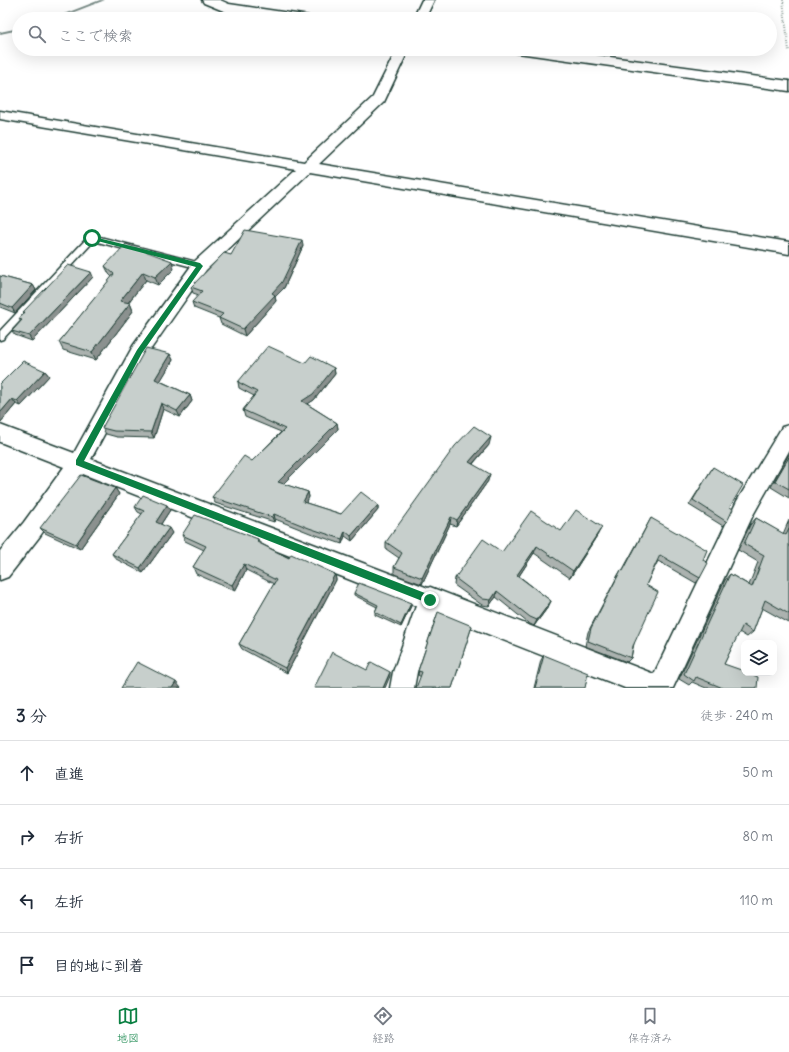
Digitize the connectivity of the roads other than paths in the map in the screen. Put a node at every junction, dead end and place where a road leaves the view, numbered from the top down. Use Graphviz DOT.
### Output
graph roads {
  1 [pos="209,0"];
  2 [pos="428,0"];
  3 [pos="254,12"];
  4 [pos="422,12"];
  5 [pos="400,56"];
  6 [pos="569,56"];
  7 [pos="789,86"];
  8 [pos="0,115"];
  9 [pos="307,166"];
  10 [pos="789,248"];
  11 [pos="200,266"];
  12 [pos="0,337"];
  13 [pos="0,433"];
  14 [pos="789,433"];
  15 [pos="79,463"];
  16 [pos="0,569"];
  17 [pos="430,600"];
  18 [pos="402,688"];
  19 [pos="658,688"];
  1 -- 3 [label="street"];
  2 -- 4 [label="street"];
  5 -- 9 [label="street"];
  6 -- 7 [label="street"];
  8 -- 9 [label="street"];
  9 -- 10 [label="street"];
  9 -- 11 [label="street"];
  11 -- 12 [label="lane"];
  11 -- 15 [label="street"];
  13 -- 15 [label="street"];
  14 -- 19 [label="street"];
  15 -- 16 [label="street"];
  15 -- 17 [label="street"];
  17 -- 18 [label="street"];
  17 -- 19 [label="street"];
}
